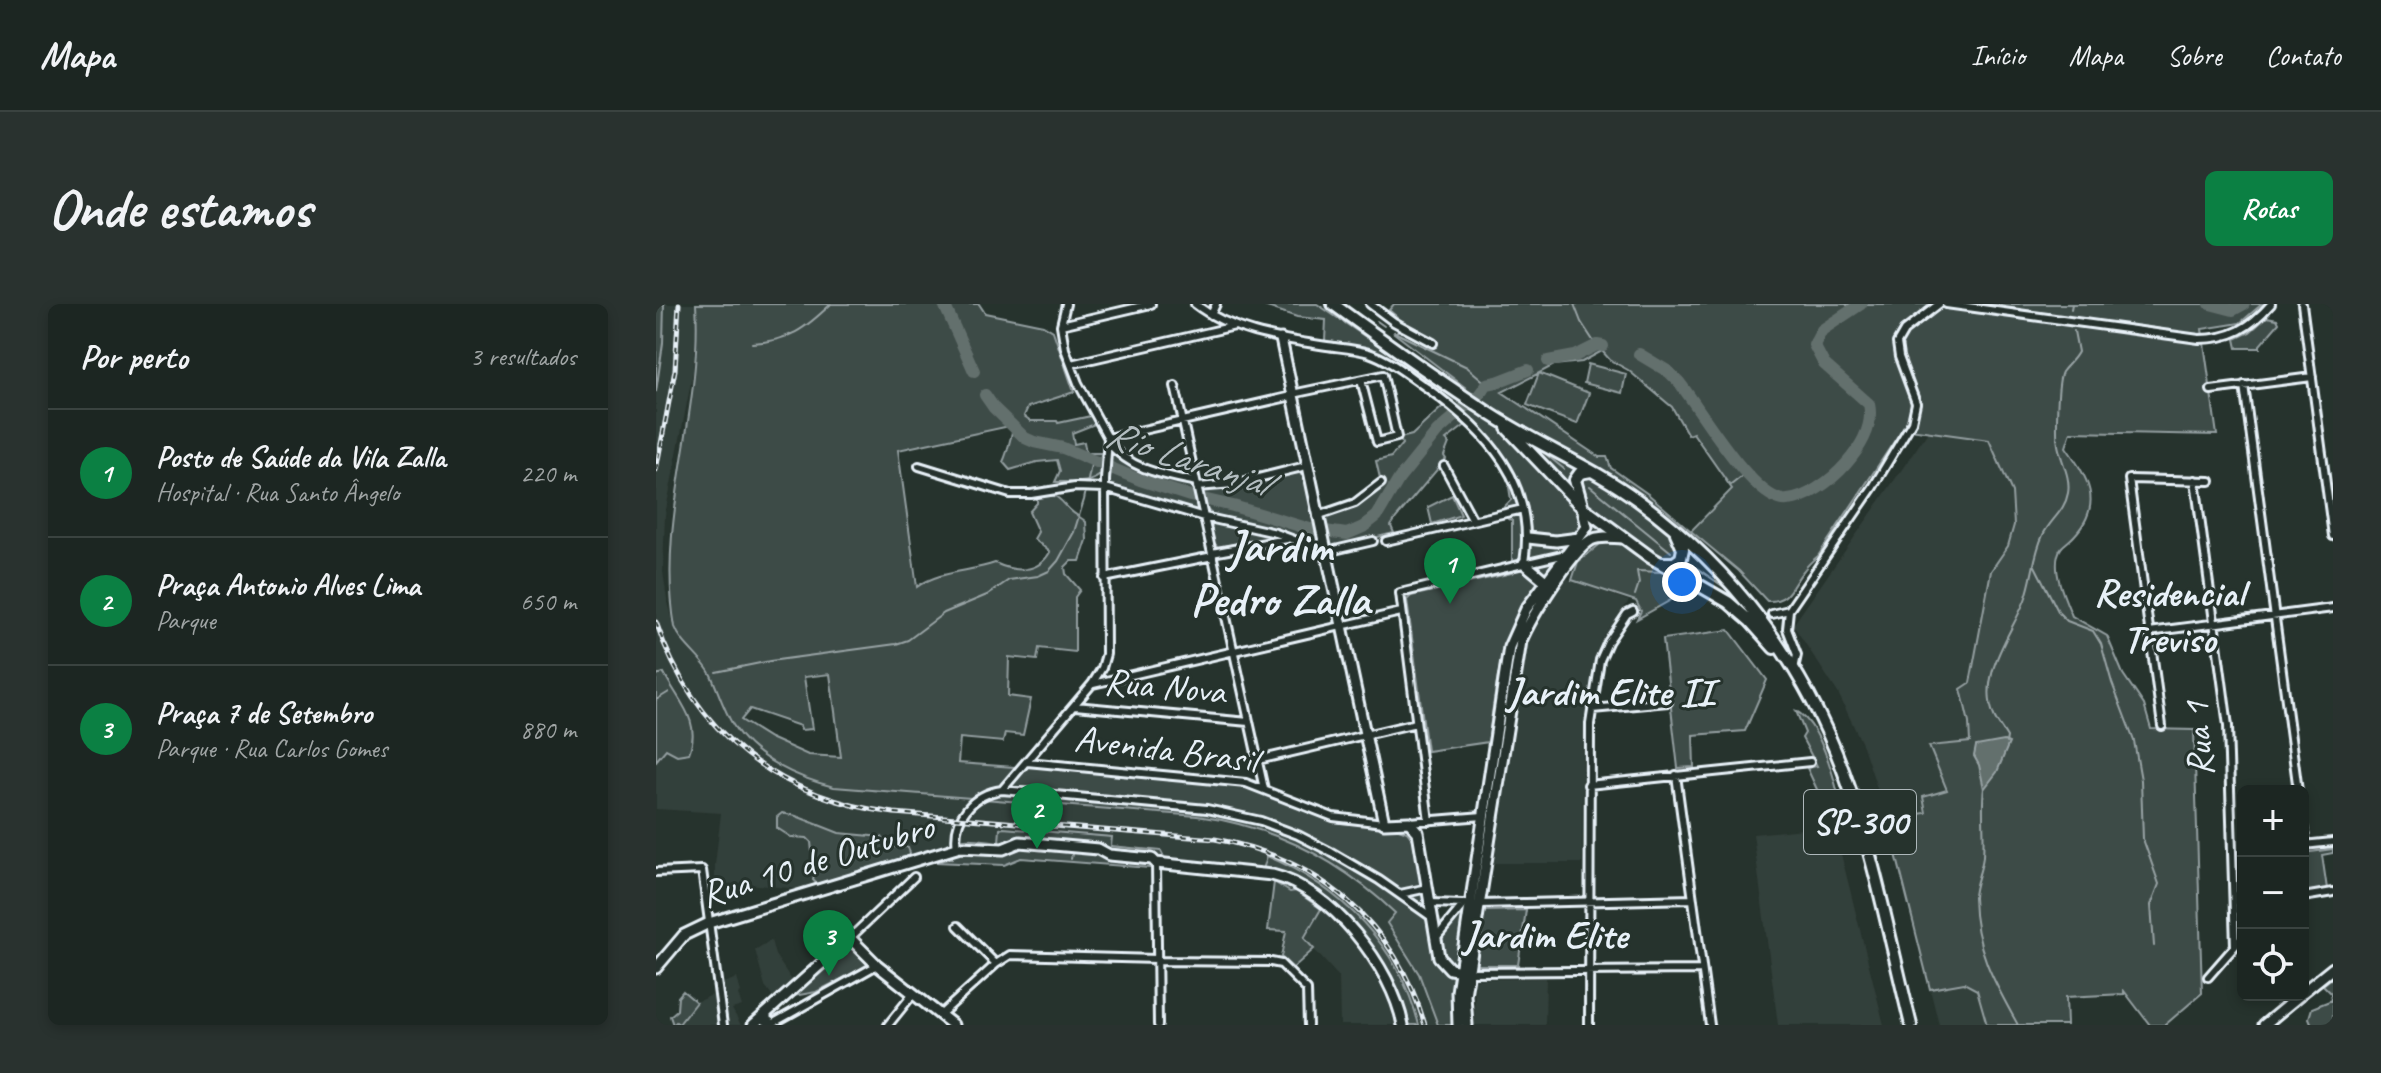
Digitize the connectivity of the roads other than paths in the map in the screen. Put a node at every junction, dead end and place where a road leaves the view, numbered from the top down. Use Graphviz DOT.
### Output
graph roads {
  1 [pos="1066,304"];
  2 [pos="1151,304"];
  3 [pos="1195,304"];
  4 [pos="1216,304"];
  5 [pos="1333,304"];
  6 [pos="1370,304"];
  7 [pos="1939,304"];
  8 [pos="1946,304"];
  9 [pos="2271,304"];
  10 [pos="2302,304"];
  11 [pos="1211,315"];
  12 [pos="1219,320"];
  13 [pos="1394,322"];
  14 [pos="1061,325"];
  15 [pos="1235,326"];
  16 [pos="1210,332"];
  17 [pos="1281,339"];
  18 [pos="1383,339"];
  19 [pos="1433,343"];
  20 [pos="1071,364"];
  21 [pos="2312,377"];
  22 [pos="1361,380"];
  23 [pos="2244,385"];
  24 [pos="1175,386"];
  25 [pos="2211,390"];
  26 [pos="1292,395"];
  27 [pos="1490,413"];
  28 [pos="1182,420"];
  29 [pos="1108,440"];
  30 [pos="919,466"];
  31 [pos="1306,466"];
  32 [pos="1444,466"];
  33 [pos="1591,471"];
  34 [pos="2195,480"];
  35 [pos="2210,481"];
  36 [pos="1381,483"];
  37 [pos="1197,487"];
  38 [pos="1105,488"];
  39 [pos="1582,507"];
  40 [pos="1523,509"];
  41 [pos="1204,517"];
  42 [pos="1318,520"];
  43 [pos="1473,520"];
  44 [pos="2332,527"];
  45 [pos="1674,530"];
  46 [pos="2333,536"];
  47 [pos="1528,538"];
  48 [pos="1579,538"];
  49 [pos="1623,538"];
  50 [pos="1287,539"];
  51 [pos="1373,541"];
  52 [pos="1386,541"];
  53 [pos="1326,552"];
  54 [pos="1213,554"];
  55 [pos="1566,554"];
  56 [pos="1524,563"];
  57 [pos="1659,563"];
  58 [pos="1104,578"];
  59 [pos="1550,584"];
  60 [pos="1538,593"];
  61 [pos="2333,608"];
  62 [pos="1789,610"];
  63 [pos="1633,611"];
  64 [pos="1401,612"];
  65 [pos="1772,614"];
  66 [pos="2275,616"];
  67 [pos="2214,624"];
  68 [pos="1342,626"];
  69 [pos="2149,632"];
  70 [pos="1514,648"];
  71 [pos="1234,651"];
  72 [pos="1793,671"];
  73 [pos="1092,684"];
  74 [pos="1668,702"];
  75 [pos="1075,706"];
  76 [pos="1592,709"];
  77 [pos="1249,722"];
  78 [pos="1416,723"];
  79 [pos="2162,726"];
  80 [pos="1365,735"];
  81 [pos="1258,760"];
  82 [pos="1027,762"];
  83 [pos="1810,762"];
  84 [pos="1676,775"];
  85 [pos="1588,785"];
  86 [pos="2297,785"];
  87 [pos="1264,789"];
  88 [pos="1002,790"];
  89 [pos="1488,817"];
  90 [pos="1429,821"];
  91 [pos="1409,822"];
  92 [pos="1384,823"];
  93 [pos="2333,842"];
  94 [pos="2309,844"];
  95 [pos="961,847"];
  96 [pos="2232,855"];
  97 [pos="2237,855"];
  98 [pos="1156,863"];
  99 [pos="656,872"];
  100 [pos="914,877"];
  101 [pos="1428,888"];
  102 [pos="2333,892"];
  103 [pos="1400,894"];
  104 [pos="2309,896"];
  105 [pos="1693,899"];
  106 [pos="1589,902"];
  107 [pos="1431,903"];
  108 [pos="1471,904"];
  109 [pos="1433,918"];
  110 [pos="709,923"];
  111 [pos="958,926"];
  112 [pos="850,938"];
  113 [pos="1436,939"];
  114 [pos="2237,944"];
  115 [pos="2235,946"];
  116 [pos="1157,960"];
  117 [pos="996,964"];
  118 [pos="877,965"];
  119 [pos="656,968"];
  120 [pos="2333,968"];
  121 [pos="1702,970"];
  122 [pos="1589,971"];
  123 [pos="1465,972"];
  124 [pos="2208,977"];
  125 [pos="2309,988"];
  126 [pos="913,994"];
  127 [pos="1461,999"];
  128 [pos="2293,1001"];
  129 [pos="766,1014"];
  130 [pos="940,1015"];
  131 [pos="771,1024"];
  132 [pos="723,1025"];
  133 [pos="753,1025"];
  134 [pos="888,1025"];
  135 [pos="953,1025"];
  136 [pos="1158,1025"];
  137 [pos="1308,1025"];
  138 [pos="1403,1025"];
  139 [pos="1458,1025"];
  140 [pos="1467,1025"];
  141 [pos="1589,1025"];
  142 [pos="1710,1025"];
  143 [pos="1911,1025"];
  144 [pos="2264,1025"];
  1 -- 14 [label="street"];
  2 -- 14 [label="street"];
  3 -- 11 [label="street"];
  4 -- 11 [label="street"];
  5 -- 18 [label="main road, SP-300"];
  6 -- 13 [label="street"];
  7 -- 62 [label="street"];
  8 -- 9 [label="street"];
  10 -- 21 [label="street"];
  11 -- 12 [label="street"];
  12 -- 15 [label="street"];
  12 -- 16 [label="street"];
  13 -- 18 [label="street"];
  13 -- 19 [label="street"];
  14 -- 20 [label="street"];
  15 -- 16 [label="street"];
  15 -- 17 [label="street"];
  16 -- 20 [label="street"];
  17 -- 26 [label="street"];
  17 -- 40 [label="street"];
  18 -- 27 [label="main road, SP-300"];
  20 -- 29 [label="street"];
  21 -- 23 [label="street"];
  21 -- 44 [label="street"];
  22 -- 22 [label="street"];
  22 -- 26 [label="street"];
  23 -- 25 [label="street"];
  23 -- 66 [label="street"];
  24 -- 28 [label="street"];
  26 -- 28 [label="street"];
  26 -- 31 [label="street"];
  27 -- 33 [label="main road, SP-300"];
  27 -- 39 [label="main road, SP-300"];
  28 -- 29 [label="street"];
  28 -- 37 [label="street"];
  29 -- 37 [label="street"];
  29 -- 38 [label="street"];
  30 -- 38 [label="street"];
  31 -- 37 [label="street"];
  31 -- 42 [label="street"];
  32 -- 43 [label="street"];
  33 -- 39 [label="main road"];
  33 -- 45 [label="main road, SP-300"];
  34 -- 35 [label="street"];
  34 -- 67 [label="street, Rua 1"];
  34 -- 69 [label="street"];
  36 -- 42 [label="street"];
  37 -- 41 [label="street"];
  38 -- 41 [label="street"];
  38 -- 58 [label="street"];
  39 -- 48 [label="street"];
  39 -- 49 [label="main road, SP-300"];
  40 -- 43 [label="street"];
  40 -- 47 [label="street"];
  41 -- 50 [label="street"];
  41 -- 54 [label="street"];
  42 -- 53 [label="street"];
  43 -- 52 [label="street"];
  44 -- 46 [label="street"];
  45 -- 57 [label="main road"];
  45 -- 72 [label="main road, SP-300"];
  47 -- 48 [label="street"];
  47 -- 56 [label="street"];
  48 -- 55 [label="street"];
  49 -- 57 [label="main road, SP-300"];
  49 -- 59 [label="street"];
  50 -- 53 [label="street"];
  50 -- 54 [label="street"];
  51 -- 53 [label="street"];
  53 -- 68 [label="street"];
  54 -- 58 [label="street"];
  54 -- 71 [label="street"];
  55 -- 56 [label="street"];
  55 -- 59 [label="street"];
  56 -- 59 [label="street"];
  56 -- 60 [label="street"];
  56 -- 64 [label="street"];
  57 -- 72 [label="main road, SP-300"];
  58 -- 73 [label="street"];
  59 -- 60 [label="street"];
  59 -- 70 [label="street"];
  60 -- 70 [label="street"];
  61 -- 66 [label="street"];
  62 -- 65 [label="street"];
  62 -- 72 [label="street"];
  63 -- 76 [label="street"];
  64 -- 68 [label="street"];
  64 -- 78 [label="street"];
  66 -- 67 [label="street"];
  66 -- 86 [label="street"];
  67 -- 69 [label="street"];
  67 -- 96 [label="street, Rua 1"];
  68 -- 71 [label="street"];
  68 -- 80 [label="street"];
  69 -- 79 [label="street"];
  70 -- 89 [label="street"];
  71 -- 73 [label="street"];
  71 -- 77 [label="street"];
  72 -- 143 [label="main road, SP-300"];
  73 -- 75 [label="street"];
  74 -- 76 [label="street"];
  75 -- 77 [label="street, Rua Nova"];
  75 -- 82 [label="street"];
  76 -- 85 [label="street"];
  77 -- 81 [label="street"];
  78 -- 80 [label="street"];
  78 -- 90 [label="street"];
  80 -- 81 [label="street"];
  80 -- 92 [label="street"];
  81 -- 87 [label="street"];
  82 -- 87 [label="street, Avenida Brasil"];
  82 -- 88 [label="street"];
  83 -- 84 [label="street"];
  84 -- 85 [label="street"];
  84 -- 105 [label="street"];
  85 -- 106 [label="street"];
  87 -- 92 [label="street, Avenida Brasil"];
  88 -- 95 [label="street"];
  88 -- 103 [label="street"];
  89 -- 90 [label="street, Avenida Brasil"];
  89 -- 108 [label="street"];
  90 -- 91 [label="street, Avenida Brasil"];
  91 -- 92 [label="street, Avenida Brasil"];
  91 -- 101 [label="street"];
  93 -- 94 [label="street"];
  95 -- 98 [label="street, Rua 10 de Outubro"];
  95 -- 110 [label="street, Rua 10 de Outubro"];
  96 -- 97 [label="street"];
  96 -- 115 [label="street, Rua 1"];
  98 -- 116 [label="street"];
  98 -- 138 [label="street, Rua 10 de Outubro"];
  99 -- 110 [label="street"];
  100 -- 112 [label="street"];
  101 -- 103 [label="street"];
  101 -- 107 [label="street"];
  102 -- 104 [label="street"];
  103 -- 109 [label="street"];
  105 -- 106 [label="street"];
  105 -- 121 [label="street"];
  106 -- 108 [label="street"];
  106 -- 122 [label="street"];
  107 -- 108 [label="street"];
  107 -- 109 [label="street"];
  108 -- 113 [label="street"];
  108 -- 123 [label="street"];
  109 -- 113 [label="street"];
  110 -- 119 [label="street, Rua 10 de Outubro"];
  110 -- 132 [label="street"];
  111 -- 117 [label="street"];
  112 -- 118 [label="street"];
  112 -- 129 [label="street"];
  113 -- 123 [label="street"];
  114 -- 115 [label="street"];
  115 -- 124 [label="street"];
  116 -- 117 [label="street"];
  116 -- 136 [label="street"];
  116 -- 137 [label="street"];
  117 -- 130 [label="street"];
  118 -- 126 [label="street"];
  118 -- 131 [label="street"];
  120 -- 125 [label="street"];
  121 -- 122 [label="street"];
  121 -- 142 [label="street"];
  122 -- 123 [label="street"];
  122 -- 141 [label="street"];
  123 -- 127 [label="street"];
  126 -- 130 [label="street"];
  126 -- 134 [label="street"];
  127 -- 139 [label="street"];
  127 -- 140 [label="street"];
  128 -- 144 [label="street"];
  129 -- 131 [label="street"];
  129 -- 133 [label="street"];
  130 -- 135 [label="street"];
}
